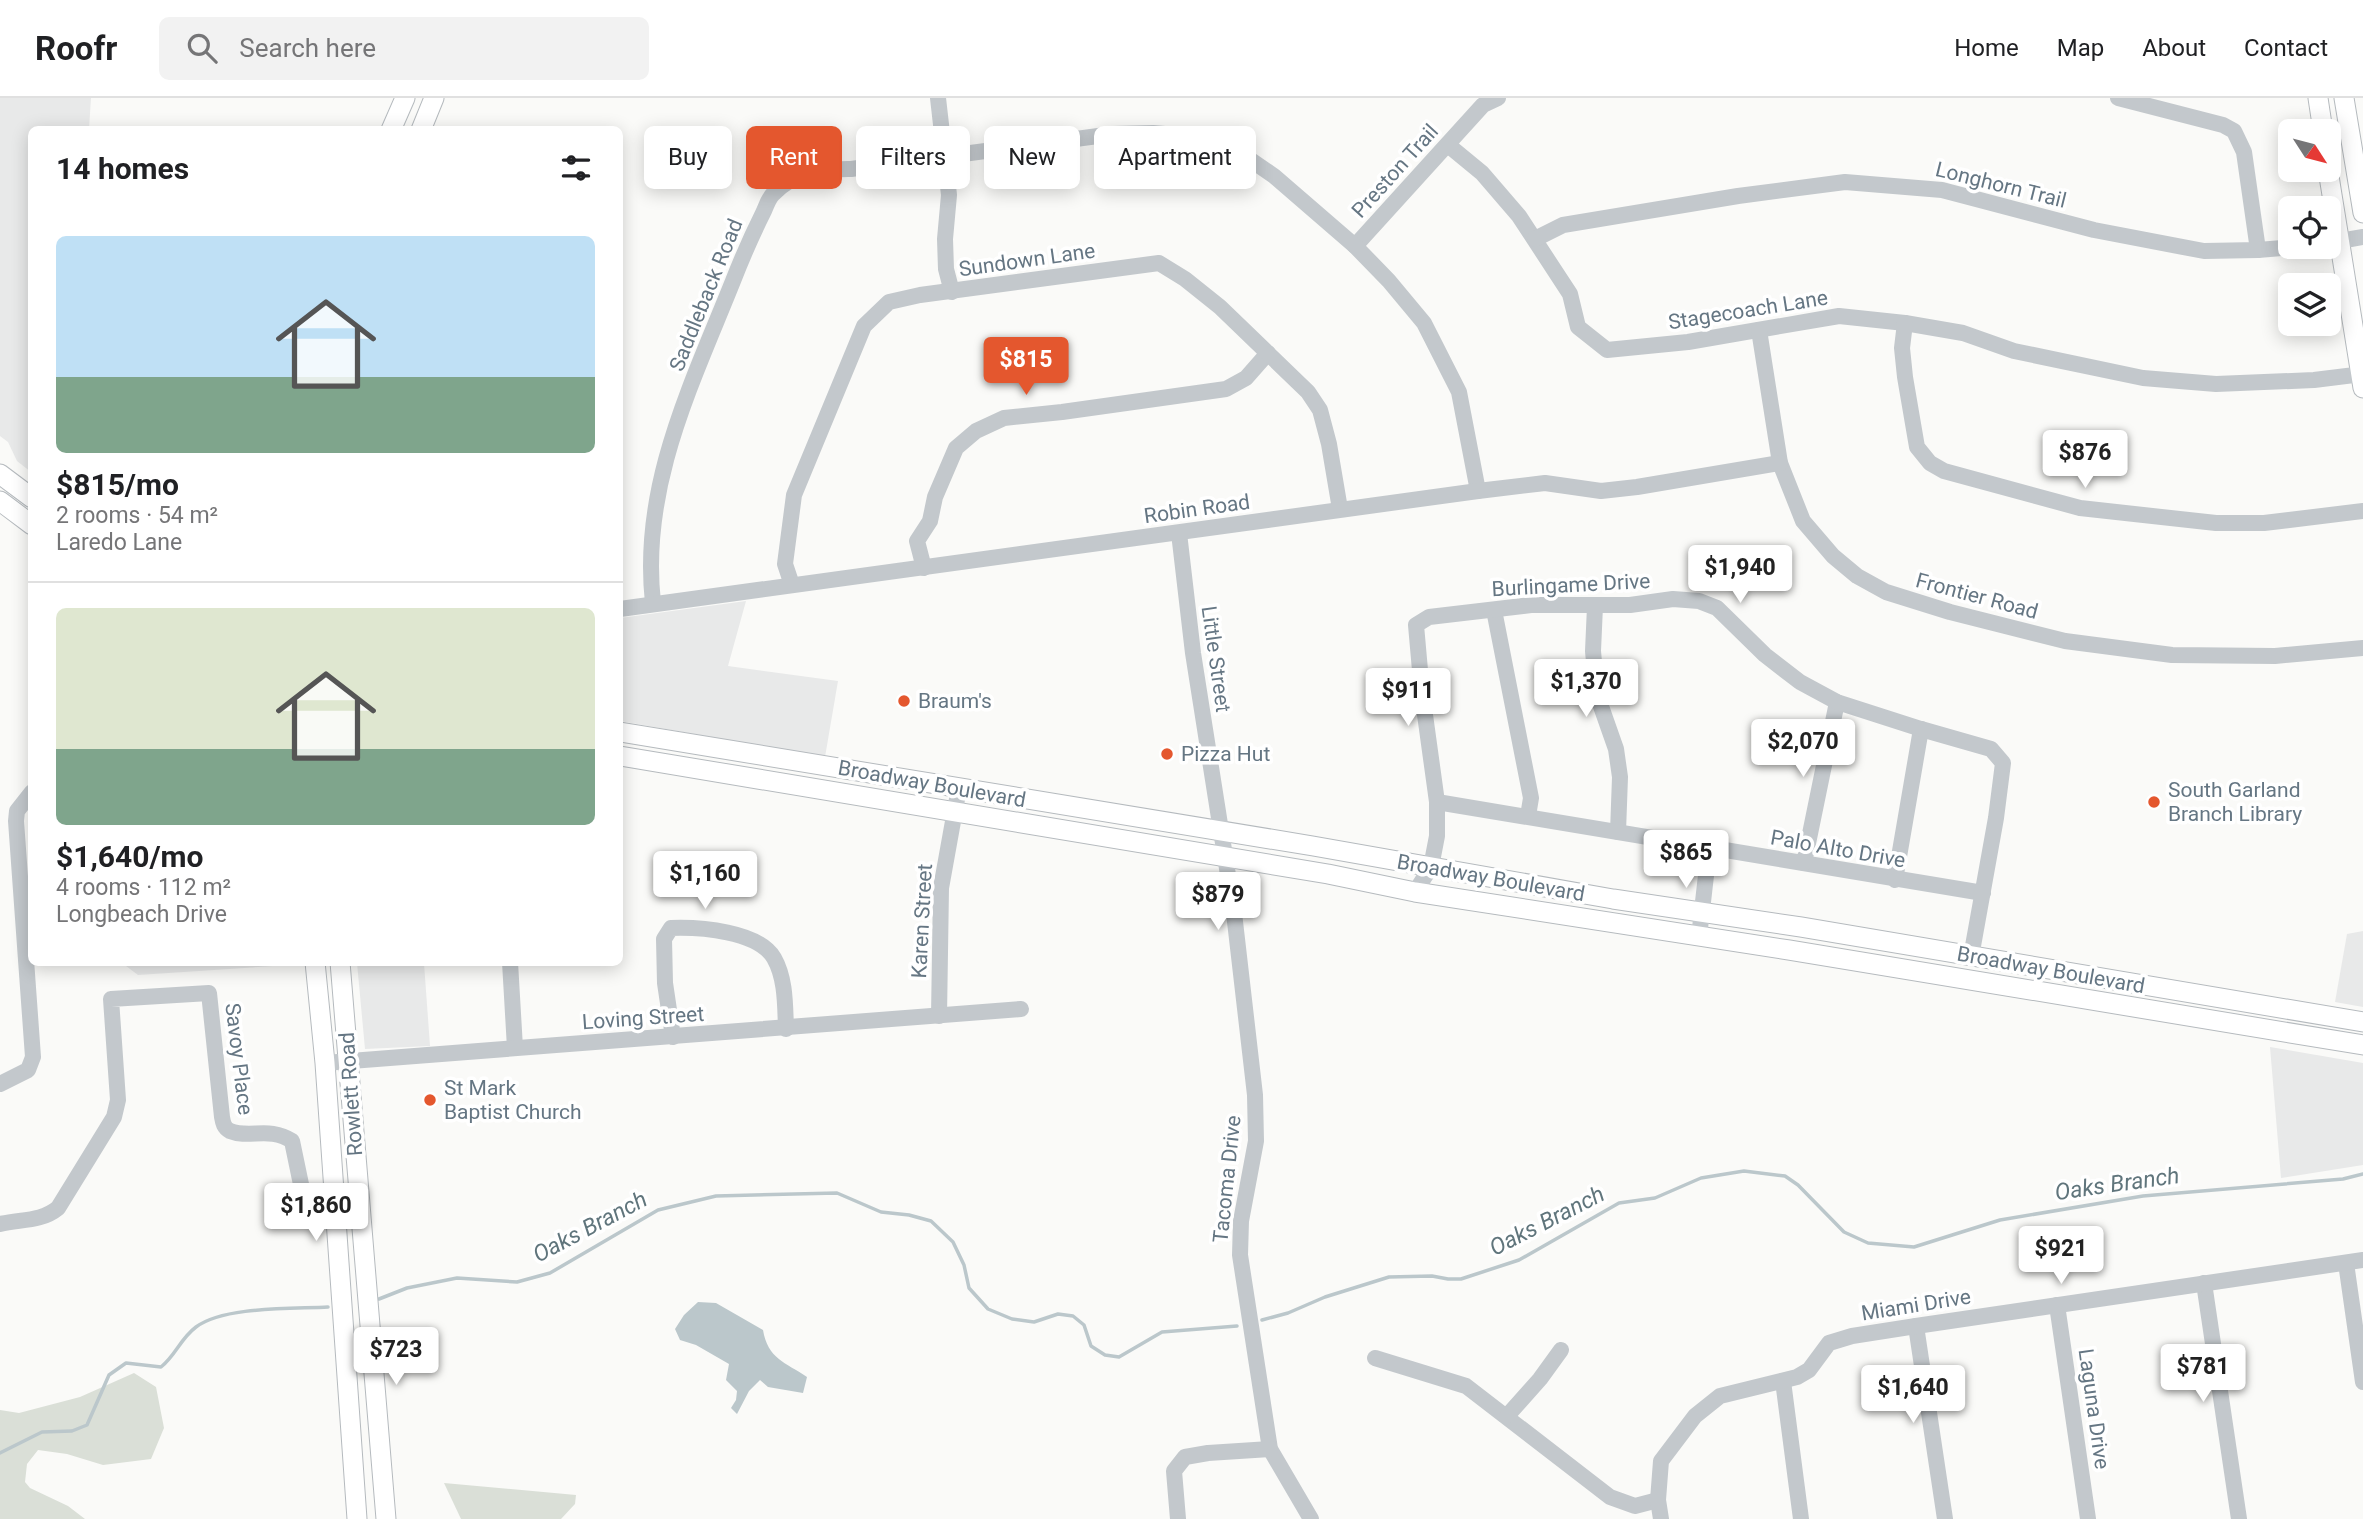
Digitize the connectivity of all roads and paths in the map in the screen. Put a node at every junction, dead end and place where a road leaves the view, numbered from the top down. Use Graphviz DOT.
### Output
graph roads {
  1 [pos="405,98"];
  2 [pos="434,98"];
  3 [pos="938,98"];
  4 [pos="1499,98"];
  5 [pos="2118,98"];
  6 [pos="2318,98"];
  7 [pos="2344,98"];
  8 [pos="2321,119"];
  9 [pos="392,126"];
  10 [pos="423,126"];
  11 [pos="942,126"];
  12 [pos="1448,145"];
  13 [pos="970,152"];
  14 [pos="856,168"];
  15 [pos="949,189"];
  16 [pos="2363,213"];
  17 [pos="2363,237"];
  18 [pos="1535,239"];
  19 [pos="2341,242"];
  20 [pos="1355,246"];
  21 [pos="2278,248"];
  22 [pos="2258,250"];
  23 [pos="2338,259"];
  24 [pos="952,292"];
  25 [pos="1905,323"];
  26 [pos="1759,330"];
  27 [pos="1268,353"];
  28 [pos="2362,379"];
  29 [pos="1780,463"];
  30 [pos="0,474"];
  31 [pos="1478,491"];
  32 [pos="28,495"];
  33 [pos="0,501"];
  34 [pos="1340,509"];
  35 [pos="2363,511"];
  36 [pos="28,522"];
  37 [pos="1179,533"];
  38 [pos="924,568"];
  39 [pos="792,585"];
  40 [pos="653,603"];
  41 [pos="1595,606"];
  42 [pos="623,608"];
  43 [pos="1494,610"];
  44 [pos="2363,648"];
  45 [pos="1837,702"];
  46 [pos="1921,729"];
  47 [pos="623,732"];
  48 [pos="676,741"];
  49 [pos="623,757"];
  50 [pos="670,765"];
  51 [pos="959,788"];
  52 [pos="28,797"];
  53 [pos="1437,802"];
  54 [pos="954,812"];
  55 [pos="1528,816"];
  56 [pos="1222,831"];
  57 [pos="1618,832"];
  58 [pos="1709,849"];
  59 [pos="1226,858"];
  60 [pos="1804,863"];
  61 [pos="1431,867"];
  62 [pos="1895,880"];
  63 [pos="1415,892"];
  64 [pos="1983,894"];
  65 [pos="1703,912"];
  66 [pos="1699,937"];
  67 [pos="1971,957"];
  68 [pos="314,966"];
  69 [pos="340,966"];
  70 [pos="510,966"];
  71 [pos="1021,1009"];
  72 [pos="939,1016"];
  73 [pos="2363,1022"];
  74 [pos="786,1028"];
  75 [pos="673,1037"];
  76 [pos="2363,1045"];
  77 [pos="515,1048"];
  78 [pos="350,1061"];
  79 [pos="325,1063"];
  80 [pos="0,1084"];
  81 [pos="358,1191"];
  82 [pos="332,1192"];
  83 [pos="0,1224"];
  84 [pos="2363,1260"];
  85 [pos="2346,1263"];
  86 [pos="2204,1283"];
  87 [pos="2057,1305"];
  88 [pos="1916,1326"];
  89 [pos="1561,1350"];
  90 [pos="1375,1359"];
  91 [pos="1783,1381"];
  92 [pos="2363,1382"];
  93 [pos="1507,1416"];
  94 [pos="1270,1449"];
  95 [pos="382,1475"];
  96 [pos="354,1477"];
  97 [pos="1658,1500"];
  98 [pos="357,1519"];
  99 [pos="386,1519"];
  100 [pos="1178,1519"];
  101 [pos="1311,1519"];
  102 [pos="1661,1519"];
  103 [pos="1801,1519"];
  104 [pos="1945,1519"];
  105 [pos="2088,1519"];
  106 [pos="2239,1519"];
  1 -- 9 [label="main road"];
  2 -- 10 [label="main road"];
  3 -- 11 [label="street"];
  4 -- 12 [label="street, Preston Trail"];
  5 -- 22 [label="street"];
  6 -- 8 [label="main road"];
  7 -- 16 [label="main road"];
  12 -- 18 [label="street, Stagecoach Lane"];
  12 -- 20 [label="street, Preston Trail"];
  13 -- 20 [label="street, Saddleback Road"];
  14 -- 40 [label="street, Saddleback Road"];
  15 -- 24 [label="street"];
  17 -- 19 [label="street"];
  18 -- 22 [label="street, Longhorn Trail"];
  18 -- 26 [label="street, Stagecoach Lane"];
  20 -- 31 [label="street, Saddleback Road"];
  21 -- 22 [label="street, Longhorn Trail"];
  23 -- 28 [label="main road"];
  24 -- 27 [label="street, Sundown Lane"];
  24 -- 39 [label="street, Sundown Lane"];
  25 -- 26 [label="street, Stagecoach Lane"];
  25 -- 28 [label="street, Stagecoach Lane"];
  25 -- 35 [label="street"];
  26 -- 29 [label="street, Frontier Road"];
  27 -- 34 [label="street, Sundown Lane"];
  27 -- 38 [label="street"];
  29 -- 31 [label="street, Robin Road"];
  29 -- 44 [label="street, Frontier Road"];
  30 -- 32 [label="main road"];
  31 -- 34 [label="street, Robin Road"];
  33 -- 36 [label="main road"];
  34 -- 37 [label="street, Robin Road"];
  37 -- 38 [label="street, Robin Road"];
  37 -- 56 [label="street, Little Street"];
  38 -- 39 [label="street, Robin Road"];
  39 -- 40 [label="street, Robin Road"];
  40 -- 42 [label="street, Robin Road"];
  41 -- 43 [label="street, Burlingame Drive"];
  41 -- 45 [label="street, Burlingame Drive"];
  41 -- 57 [label="street"];
  43 -- 53 [label="street, Burlingame Drive"];
  43 -- 55 [label="street"];
  45 -- 46 [label="street, Burlingame Drive"];
  45 -- 60 [label="street"];
  46 -- 62 [label="street"];
  46 -- 64 [label="street, Burlingame Drive"];
  47 -- 48 [label="main road, Broadway Boulevard"];
  48 -- 50 [label="main road"];
  48 -- 51 [label="main road, Broadway Boulevard"];
  49 -- 50 [label="main road, Broadway Boulevard"];
  50 -- 54 [label="main road, Broadway Boulevard"];
  51 -- 54 [label="street, Karen Street"];
  51 -- 56 [label="main road, Broadway Boulevard"];
  52 -- 80 [label="street"];
  53 -- 55 [label="street, Palo Alto Drive"];
  53 -- 61 [label="street"];
  54 -- 59 [label="main road, Broadway Boulevard"];
  54 -- 72 [label="street, Karen Street"];
  55 -- 57 [label="street, Palo Alto Drive"];
  56 -- 59 [label="street, Tacoma Drive"];
  56 -- 61 [label="main road, Broadway Boulevard"];
  57 -- 58 [label="street, Palo Alto Drive"];
  58 -- 60 [label="street, Palo Alto Drive"];
  58 -- 65 [label="street"];
  59 -- 63 [label="main road, Broadway Boulevard"];
  59 -- 94 [label="street, Tacoma Drive"];
  60 -- 62 [label="street, Palo Alto Drive"];
  61 -- 63 [label="street"];
  61 -- 65 [label="main road, Broadway Boulevard"];
  62 -- 64 [label="street, Palo Alto Drive"];
  63 -- 66 [label="main road, Broadway Boulevard"];
  64 -- 67 [label="street"];
  65 -- 66 [label="street"];
  65 -- 67 [label="main road, Broadway Boulevard"];
  66 -- 76 [label="main road, Broadway Boulevard"];
  67 -- 73 [label="main road, Broadway Boulevard"];
  68 -- 79 [label="main road, Rowlett Road"];
  69 -- 78 [label="main road, Rowlett Road"];
  70 -- 77 [label="street"];
  71 -- 72 [label="street, Loving Street"];
  72 -- 74 [label="street, Loving Street"];
  74 -- 75 [label="street, Loving Street"];
  74 -- 75 [label="street"];
  75 -- 77 [label="street, Loving Street"];
  77 -- 78 [label="street, Loving Street"];
  78 -- 79 [label="street, Loving Street"];
  78 -- 81 [label="main road, Rowlett Road"];
  79 -- 82 [label="main road, Rowlett Road"];
  81 -- 82 [label="street, Savoy Place"];
  81 -- 95 [label="main road, Rowlett Road"];
  82 -- 83 [label="street, Savoy Place"];
  82 -- 96 [label="main road, Rowlett Road"];
  84 -- 85 [label="street, Miami Drive"];
  85 -- 86 [label="street, Miami Drive"];
  85 -- 92 [label="street"];
  86 -- 87 [label="street, Miami Drive"];
  86 -- 106 [label="street"];
  87 -- 88 [label="street, Miami Drive"];
  87 -- 105 [label="street, Laguna Drive"];
  88 -- 91 [label="street, Miami Drive"];
  88 -- 104 [label="street"];
  89 -- 93 [label="street"];
  90 -- 93 [label="street"];
  91 -- 97 [label="street, Miami Drive"];
  91 -- 103 [label="street"];
  93 -- 97 [label="street"];
  94 -- 100 [label="street"];
  94 -- 101 [label="street, Tacoma Drive"];
  95 -- 96 [label="main road"];
  95 -- 99 [label="main road, Rowlett Road"];
  96 -- 98 [label="main road, Rowlett Road"];
  97 -- 102 [label="street, Miami Drive"];
}
